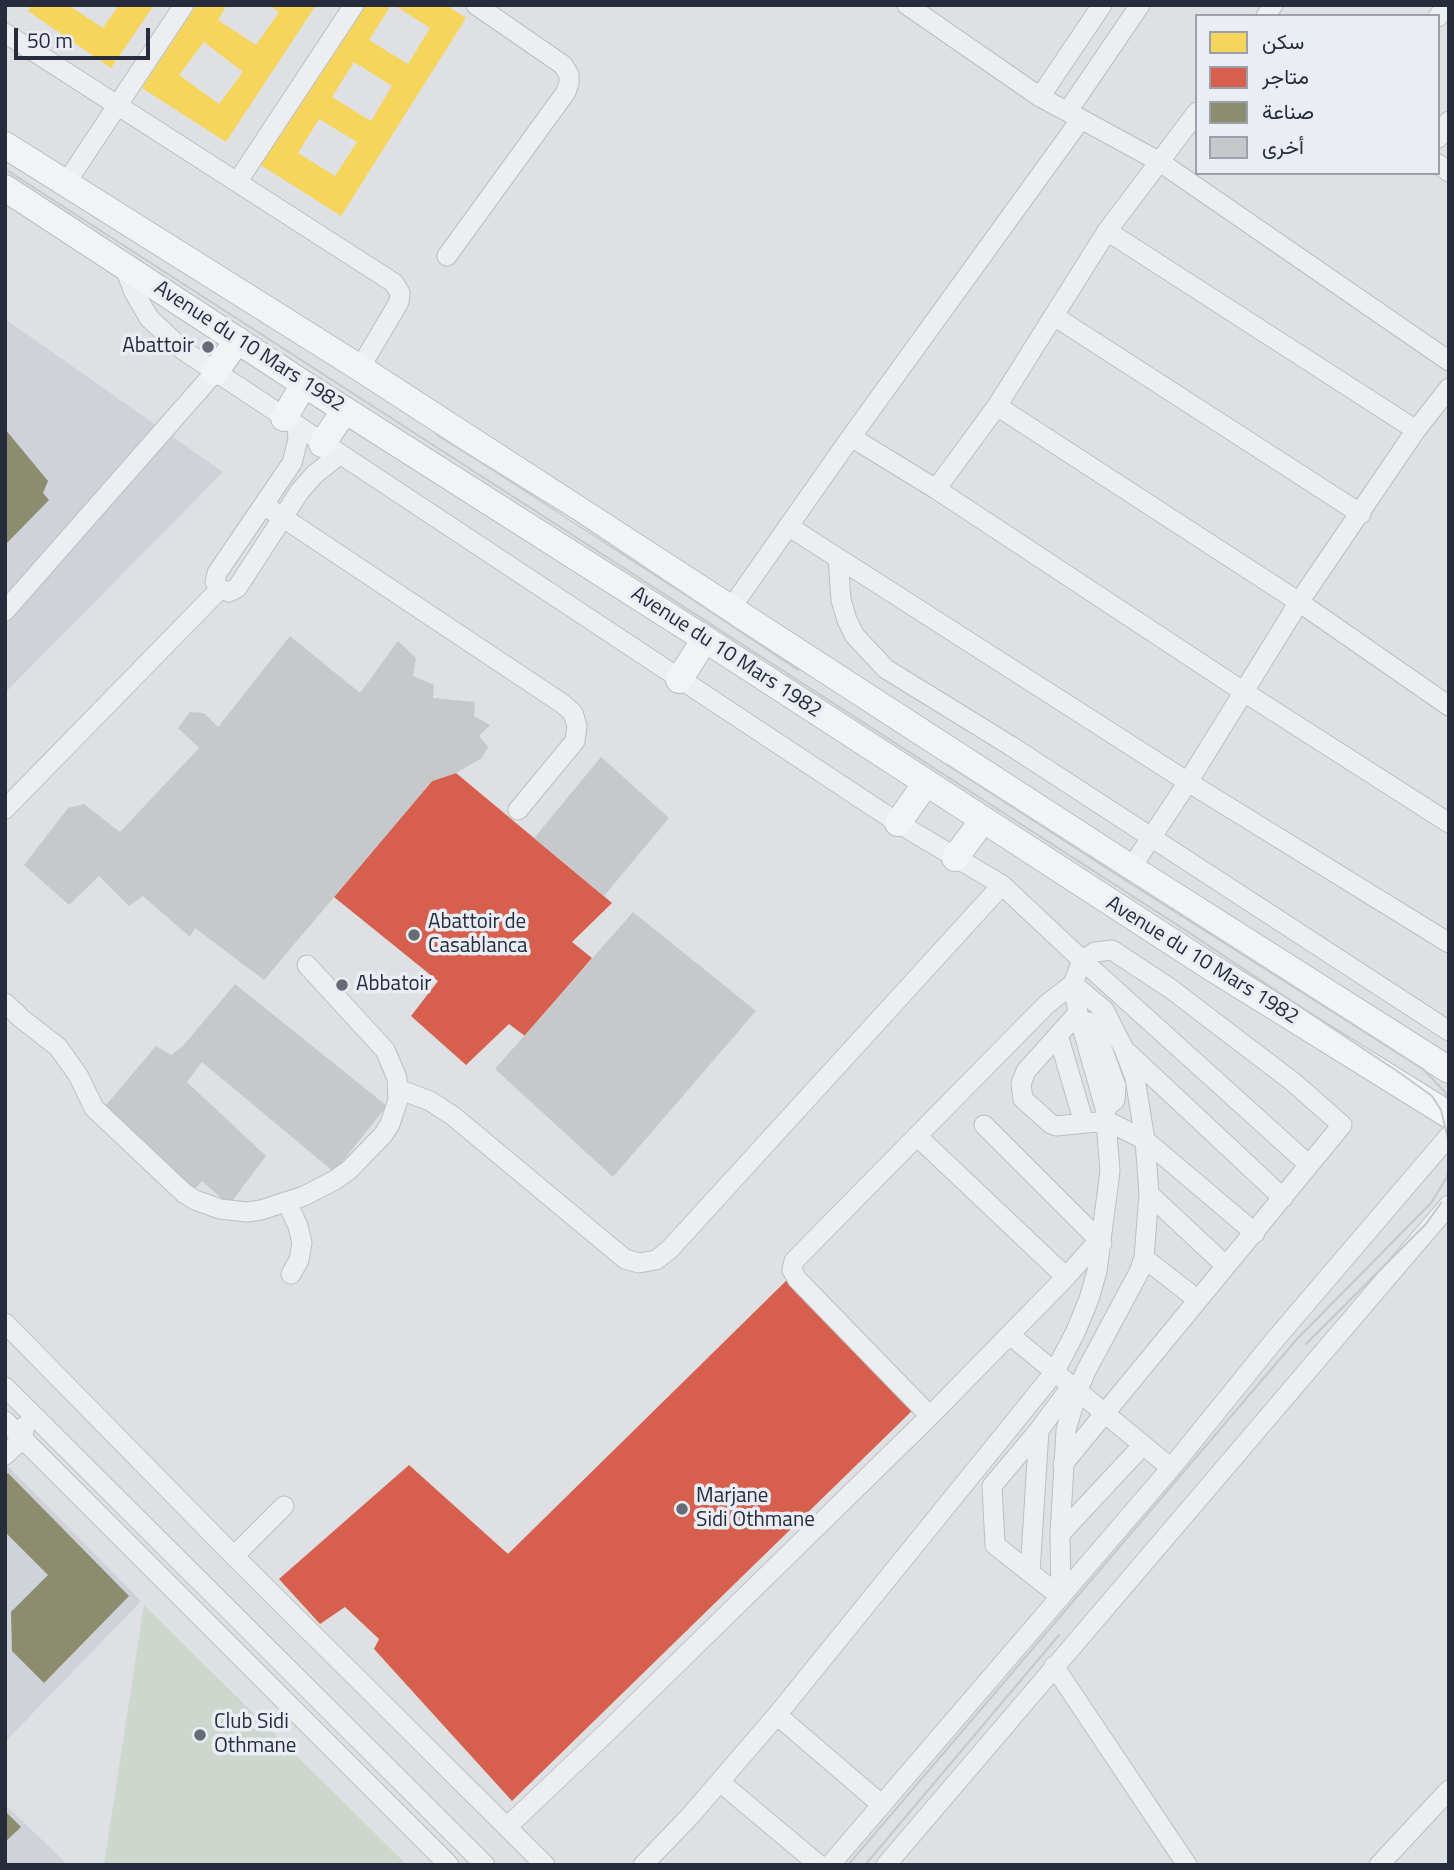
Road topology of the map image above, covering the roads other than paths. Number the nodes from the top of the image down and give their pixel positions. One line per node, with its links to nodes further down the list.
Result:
1 (184, 5): 9 (street)
2 (354, 5): 14 (street)
3 (476, 5): 18 (street)
4 (906, 5): 8 (street)
5 (1102, 5): 8 (street)
6 (1140, 5): 10 (street)
7 (5, 33): 9 (street)
8 (1040, 97): 10 (street)
9 (118, 106): 14 (street); 15 (street)
10 (1074, 115): 13 (street); 31 (street)
11 (1195, 115): 13 (street)
12 (5, 145): 15 (main road, Avenue du 10 Mars 1982)
13 (1160, 163): 17 (street); 22 (street)
14 (237, 181): 23 (street)
15 (66, 183): 23 (main road, Avenue du 10 Mars 1982)
16 (5, 188): 19 (main road, Avenue du 10 Mars 1982)
17 (1107, 231): 20 (street); 30 (street)
18 (447, 256)
19 (124, 266): 21 (main road, Avenue du 10 Mars 1982); 24 (street)
20 (1054, 316): 27 (street); 35 (street)
21 (238, 340): 24 (main road); 25 (main road, Avenue du 10 Mars 1982)
22 (1449, 361)
23 (360, 368): 41 (main road, Avenue du 10 Mars 1982)
24 (215, 372): 29 (street); 42 (street)
25 (304, 384): 28 (main road, Avenue du 10 Mars 1982); 29 (main road)
26 (1449, 388): 30 (street)
27 (997, 406): 33 (street); 40 (street)
28 (345, 410): 32 (main road); 43 (main road, Avenue du 10 Mars 1982)
29 (291, 422): 32 (street); 34 (street)
30 (1416, 430): 35 (street)
31 (851, 436): 33 (street); 37 (street)
32 (331, 449): 36 (street); 44 (street)
33 (936, 489): 45 (street)
34 (264, 505): 36 (street); 39 (street)
35 (1361, 514): 40 (street)
36 (283, 517): 39 (street); 50 (street)
37 (788, 526): 38 (street); 41 (street)
38 (838, 558): 47 (street); 54 (street)
39 (220, 589): 49 (street)
40 (1299, 602): 45 (street); 46 (street)
41 (731, 608): 56 (main road, Avenue du 10 Mars 1982)
42 (5, 611)
43 (705, 639): 44 (main road); 48 (main road, Avenue du 10 Mars 1982)
44 (679, 680): 52 (street)
45 (1244, 692): 47 (street); 53 (street)
46 (1449, 706)
47 (1188, 782): 54 (street); 58 (street)
48 (926, 783): 51 (main road, Avenue du 10 Mars 1982); 52 (main road)
49 (5, 809)
50 (518, 810)
51 (983, 820): 55 (main road); 70 (main road, Avenue du 10 Mars 1982)
52 (898, 823): 55 (street)
53 (1449, 823)
54 (1152, 837): 56 (street); 64 (street)
55 (955, 858): 57 (street)
56 (1131, 868): 67 (main road, Avenue du 10 Mars 1982)
57 (1002, 885): 59 (street); 68 (street)
58 (1449, 943)
59 (1082, 960): 61 (street); 76 (street); 76 (street)
60 (307, 965): 68 (street)
61 (1073, 984): 63 (street); 66 (street); 74 (street)
62 (5, 1003): 79 (street)
63 (1079, 1016): 65 (street); 69 (street)
64 (1449, 1031)
65 (1058, 1035): 71 (street); 71 (street)
66 (1124, 1049): 75 (street); 78 (street)
67 (1449, 1070)
68 (398, 1089): 79 (street)
69 (1106, 1114): 71 (street); 75 (street); 82 (street)
70 (1449, 1115)
71 (1084, 1123)
72 (984, 1125): 82 (street)
73 (1449, 1136): 103 (street)
74 (918, 1137): 86 (street); 96 (street)
75 (1145, 1140): 77 (street); 81 (street)
76 (1309, 1165): 78 (street)
77 (1149, 1194): 83 (street); 84 (street)
78 (1283, 1198): 81 (street)
79 (287, 1202): 85 (street)
80 (1449, 1205): 109 (street)
81 (1255, 1233): 84 (street)
82 (1101, 1241): 86 (street); 90 (street)
83 (1144, 1258): 87 (street); 92 (street)
84 (1226, 1266): 87 (street)
85 (291, 1274)
86 (1066, 1277): 89 (street)
87 (1198, 1300): 94 (street)
88 (5, 1323): 106 (street)
89 (1010, 1335): 90 (street); 96 (street)
90 (1054, 1373): 92 (street); 110 (street)
91 (5, 1387): 93 (street)
92 (1074, 1389): 94 (street); 98 (street); 102 (street)
93 (28, 1410): 95 (street); 99 (street); 116 (street)
94 (1104, 1412): 100 (street); 102 (street)
95 (5, 1415)
96 (930, 1416): 114 (street)
97 (5, 1421): 99 (street)
98 (1039, 1430): 107 (street); 107 (street)
99 (22, 1438): 101 (street); 115 (street)
100 (1143, 1445): 103 (street); 105 (street)
101 (5, 1455)
102 (1063, 1464): 105 (street)
103 (1171, 1468): 108 (street)
104 (284, 1506): 106 (street)
105 (1060, 1534): 108 (street)
106 (234, 1556): 114 (street)
107 (1030, 1572): 108 (street)
108 (1061, 1597): 113 (street)
109 (1054, 1666): 121 (street); 122 (street)
110 (777, 1716): 111 (street); 113 (street)
111 (720, 1782): 118 (street); 119 (street)
112 (1449, 1790): 123 (street)
113 (883, 1805): 120 (street)
114 (507, 1827): 117 (street)
115 (449, 1865)
116 (485, 1865)
117 (545, 1865)
118 (643, 1865)
119 (819, 1865)
120 (831, 1865)
121 (886, 1865)
122 (1187, 1865)
123 (1379, 1865)

